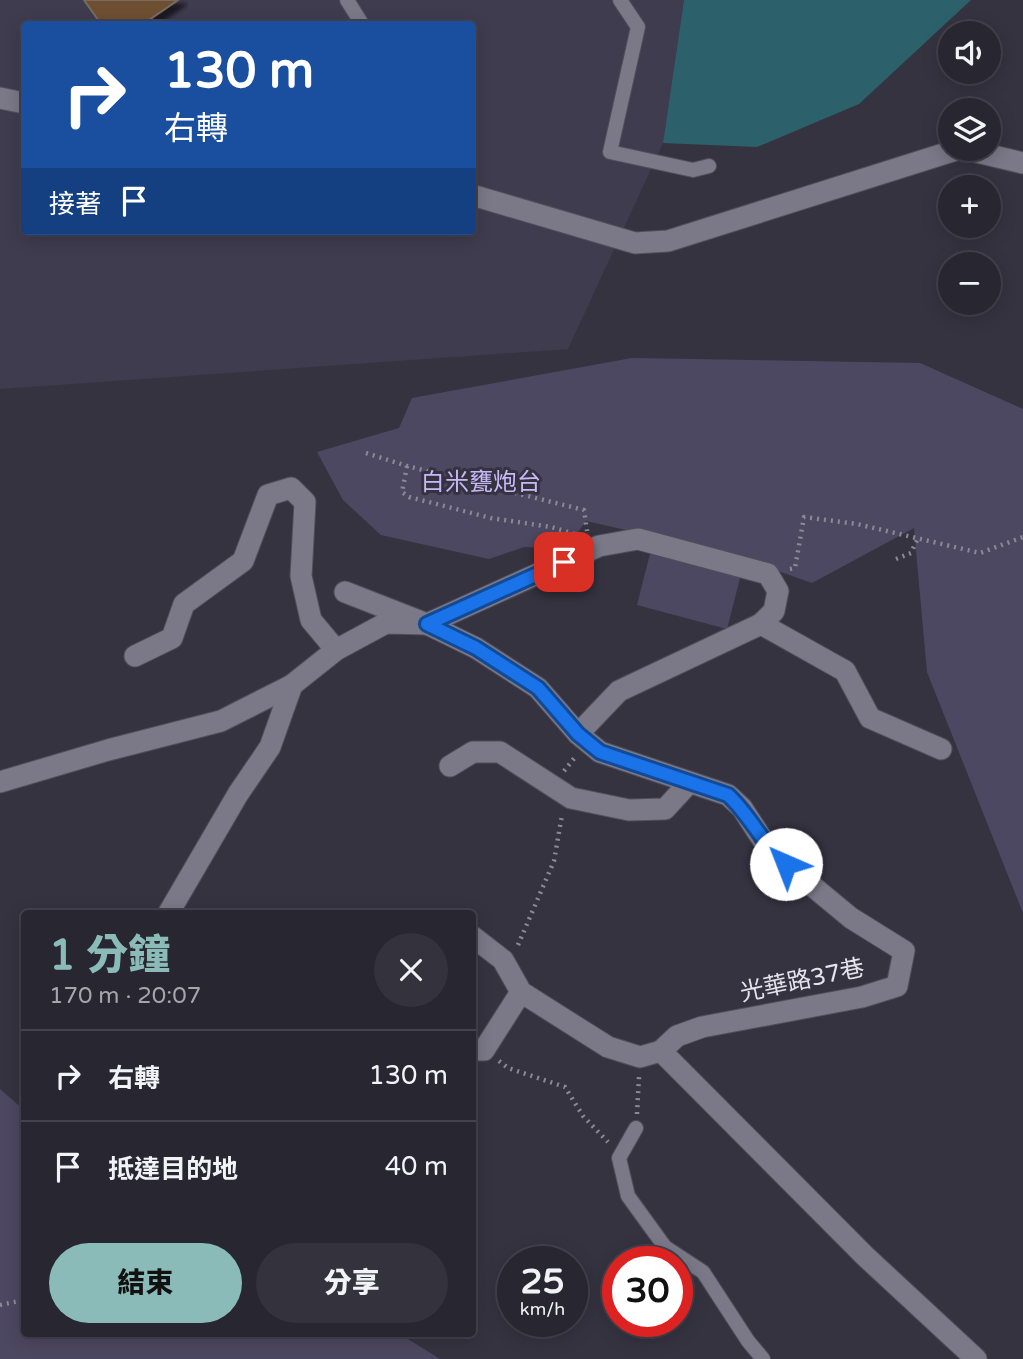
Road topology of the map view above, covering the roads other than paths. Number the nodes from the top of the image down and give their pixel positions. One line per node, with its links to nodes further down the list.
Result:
1 (347, 0): 3 (lane)
2 (620, 0): 9 (lane)
3 (360, 21)
4 (0, 98): 5 (street)
5 (21, 102)
6 (938, 156): 10 (street)
7 (1001, 158): 8 (street)
8 (1023, 163)
9 (709, 166)
10 (476, 196)
11 (345, 592): 12 (street, 光華路37巷)
12 (427, 624): 13 (street); 14 (street); 17 (street, 光華路37巷)
13 (761, 624): 17 (street); 18 (street)
14 (336, 650): 15 (street); 16 (street)
15 (135, 656)
16 (292, 685): 20 (street); 22 (street)
17 (583, 738): 21 (street, 光華路37巷)
18 (941, 749)
19 (450, 766): 21 (street)
20 (0, 782)
21 (689, 783): 26 (street, 光華路37巷)
22 (170, 910)
23 (476, 939): 24 (street)
24 (521, 992): 25 (street); 26 (street)
25 (478, 1050)
26 (650, 1054): 29 (street)
27 (636, 1128): 28 (lane)
28 (763, 1359)
29 (976, 1359)

